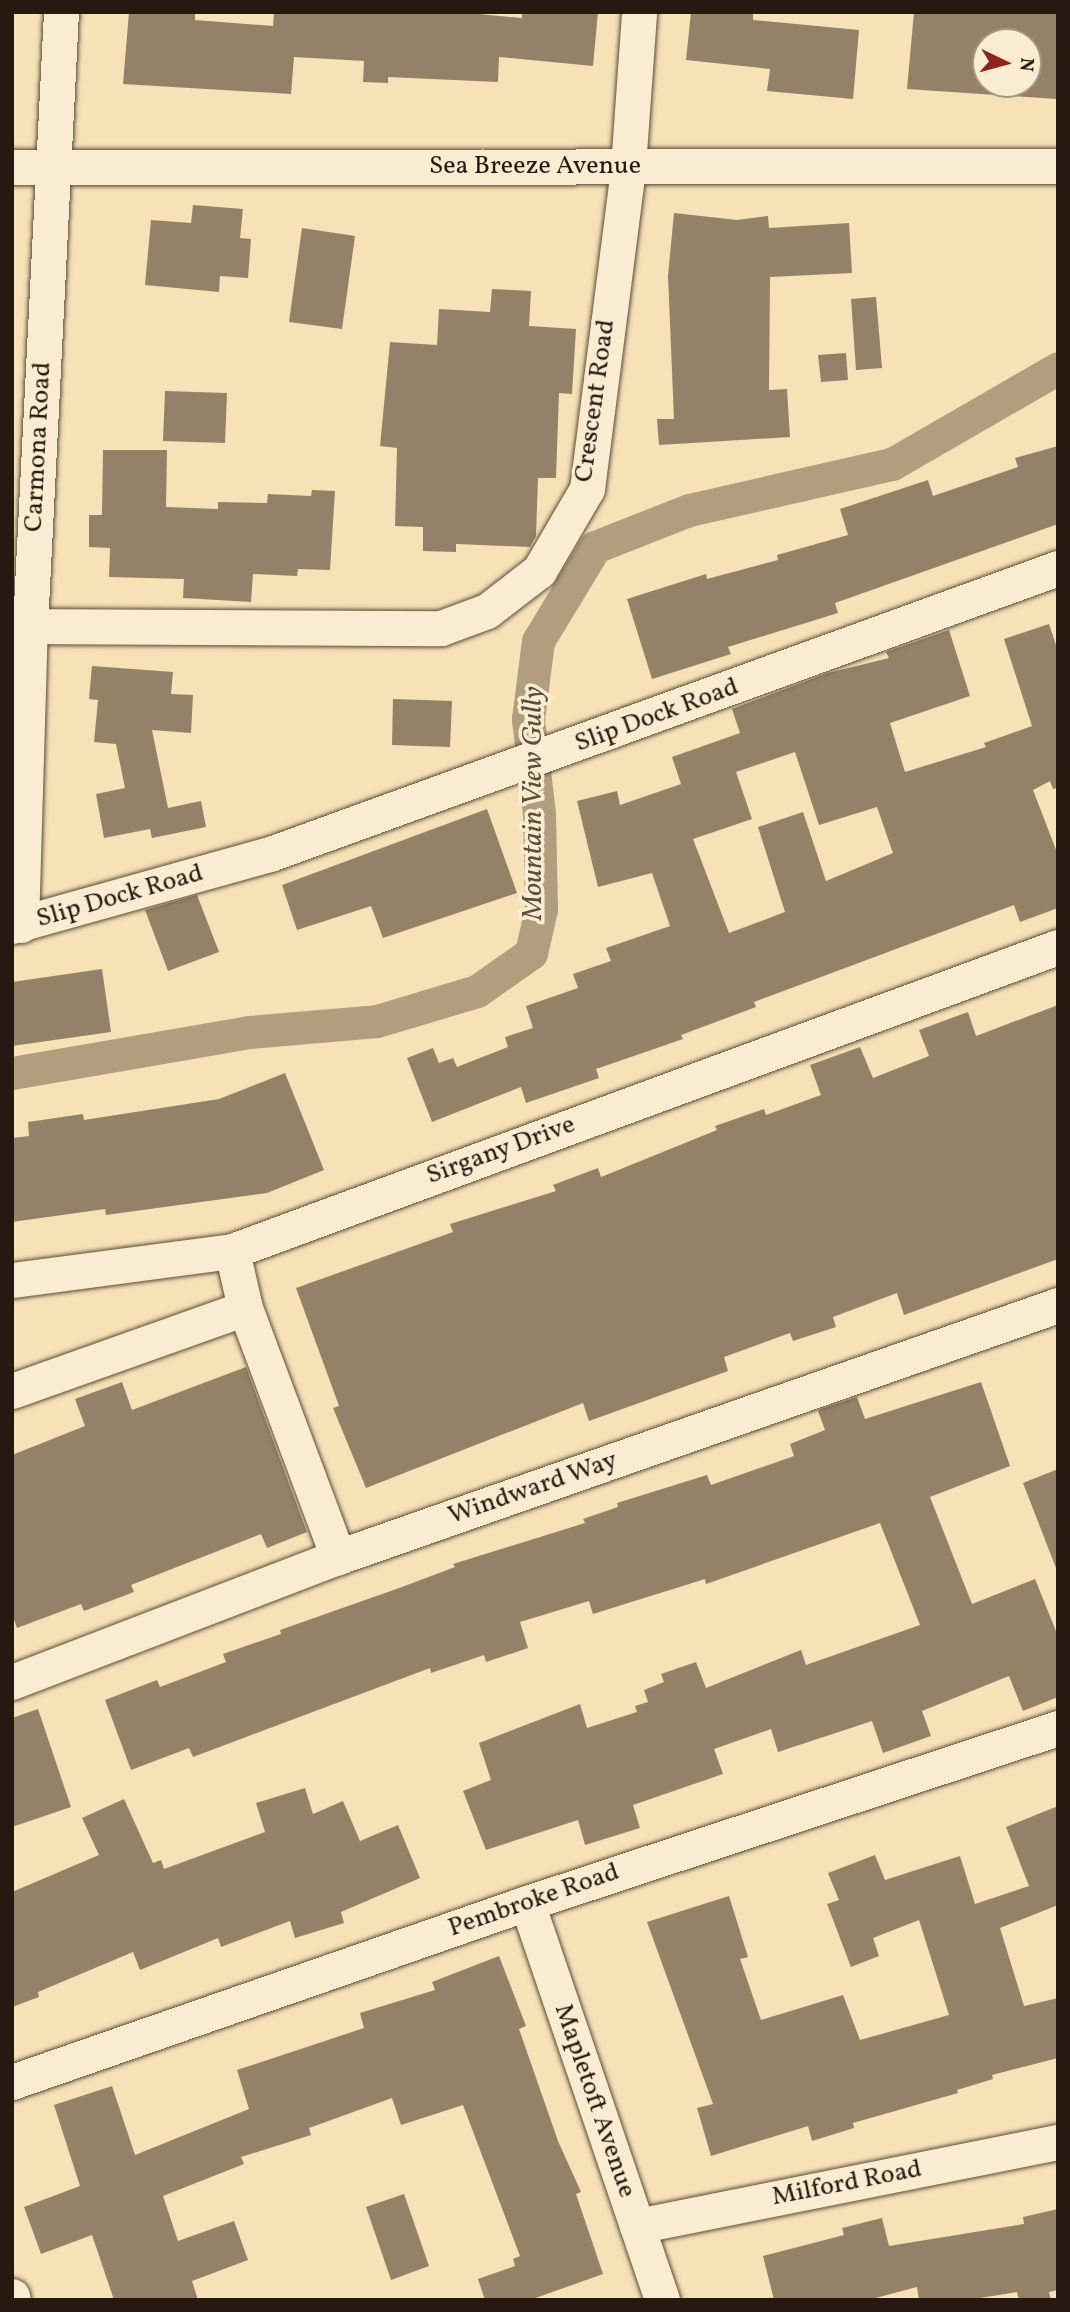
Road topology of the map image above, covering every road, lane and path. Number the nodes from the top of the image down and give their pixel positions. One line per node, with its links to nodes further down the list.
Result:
1 (61, 12): 6 (street, Carmona Road)
2 (639, 12): 5 (street, Crescent Road)
3 (1058, 166): 5 (street, Sea Breeze Avenue)
4 (12, 167): 6 (street, Sea Breeze Avenue)
5 (628, 167): 6 (street, Sea Breeze Avenue); 8 (street, Crescent Road)
6 (52, 168): 8 (street, Carmona Road)
7 (1058, 568): 9 (street, Slip Dock Road)
8 (21, 626): 9 (street, Carmona Road)
9 (17, 926)
10 (1058, 947): 11 (street, Sirgany Drive)
11 (232, 1251): 12 (street, Sirgany Drive); 14 (street)
12 (12, 1280)
13 (1058, 1306): 16 (street, Windward Way)
14 (245, 1308): 15 (street); 16 (street)
15 (12, 1391)
16 (338, 1557): 17 (street, Windward Way)
17 (12, 1682)
18 (1058, 1728): 19 (street, Pembroke Road)
19 (527, 1903): 20 (street, Pembroke Road); 22 (street, Mapletoft Avenue)
20 (12, 2082)
21 (1058, 2142): 22 (street, Milford Road)
22 (637, 2226): 23 (street, Mapletoft Avenue)
23 (662, 2300)

